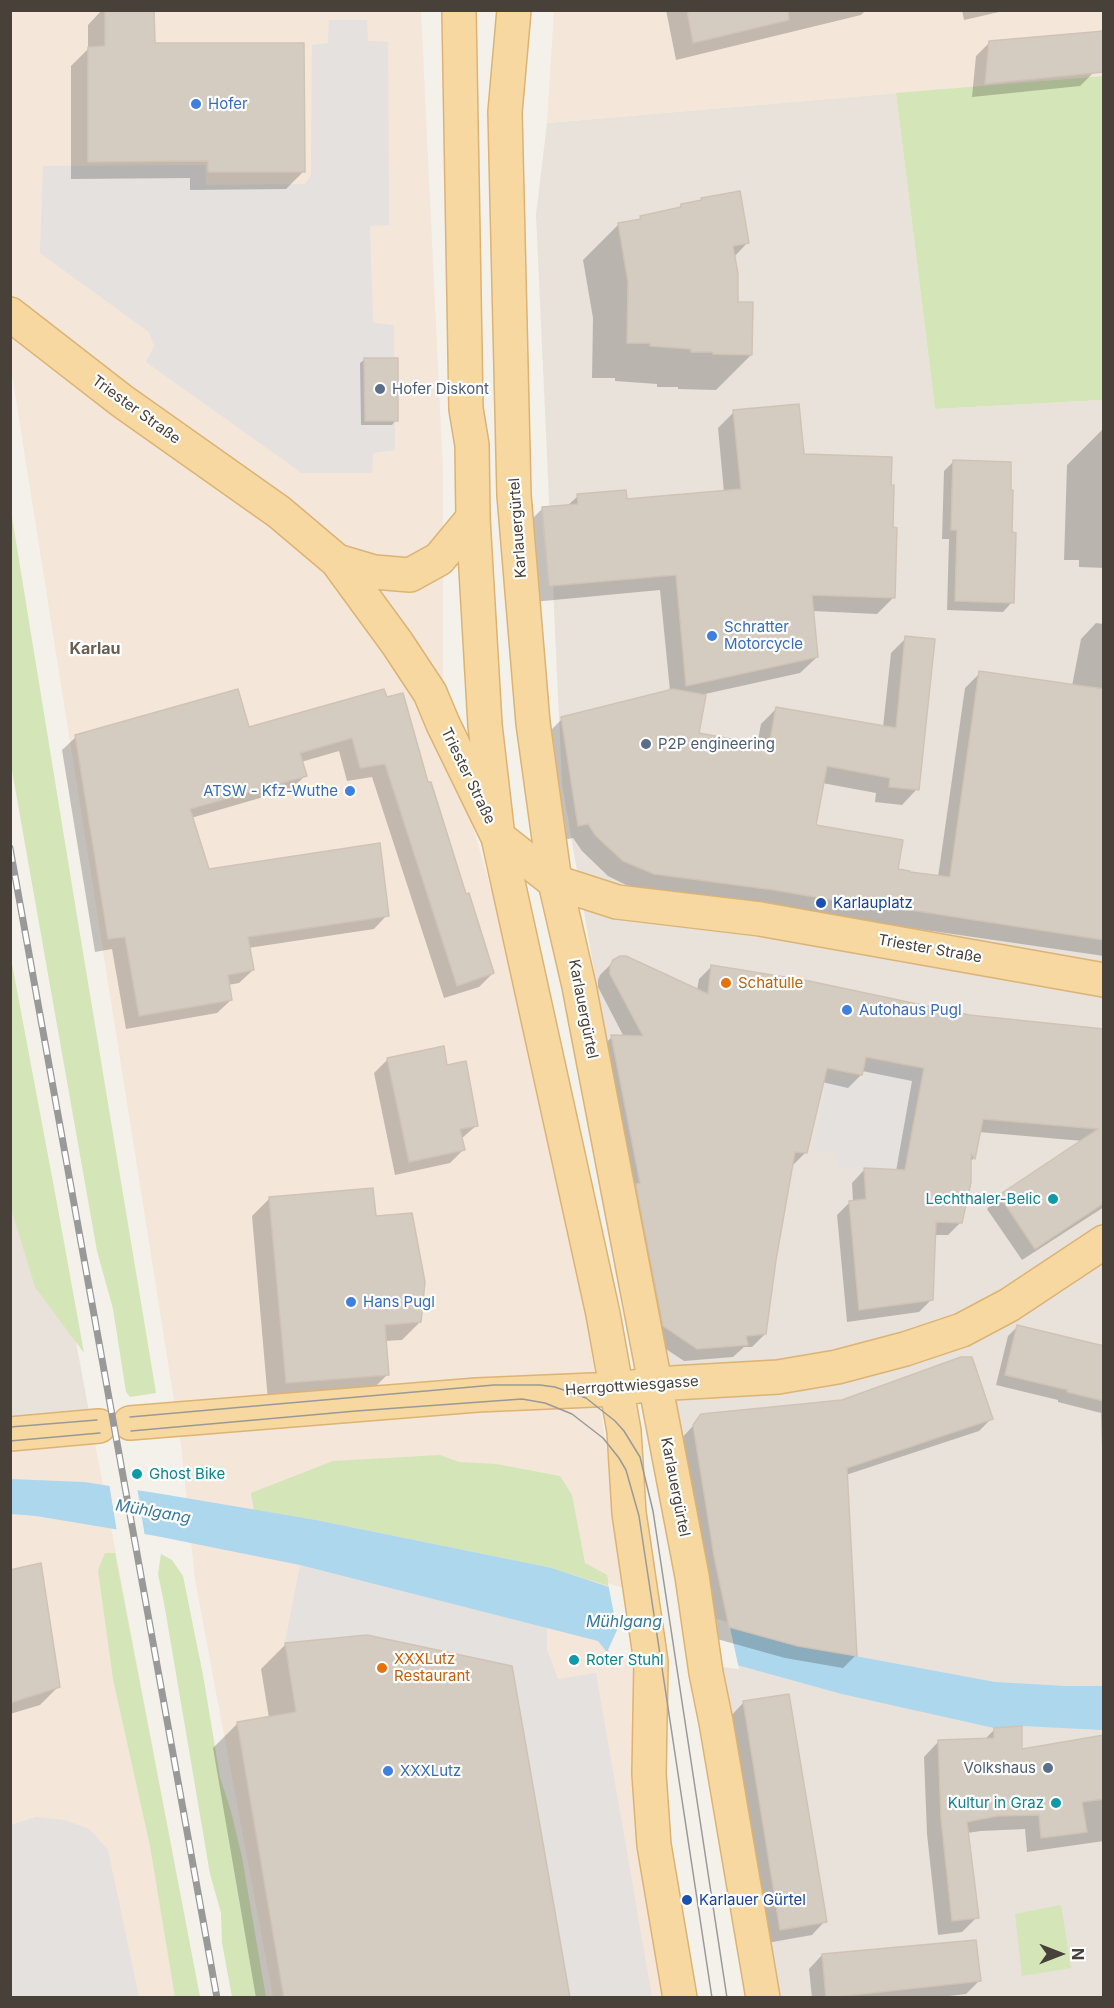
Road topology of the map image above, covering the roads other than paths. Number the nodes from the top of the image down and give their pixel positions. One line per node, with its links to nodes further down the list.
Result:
1 (459, 10): 4 (main road)
2 (514, 10): 7 (main road, Karlauergürtel)
3 (10, 314): 5 (main road, Triester Straße)
4 (473, 518): 5 (main road); 6 (main road)
5 (337, 561): 6 (main road, Triester Straße)
6 (498, 837): 7 (main road, Triester Straße); 11 (main road)
7 (555, 882): 8 (main road, Triester Straße); 10 (main road, Karlauergürtel)
8 (1104, 980)
9 (1104, 1242): 10 (main road, Herrgottwiesgasse)
10 (655, 1384): 11 (main road, Herrgottwiesgasse); 14 (main road, Karlauergürtel)
11 (616, 1389): 12 (main road, Herrgottwiesgasse); 13 (main road)
12 (10, 1434)
13 (680, 1998)
14 (763, 1998)

